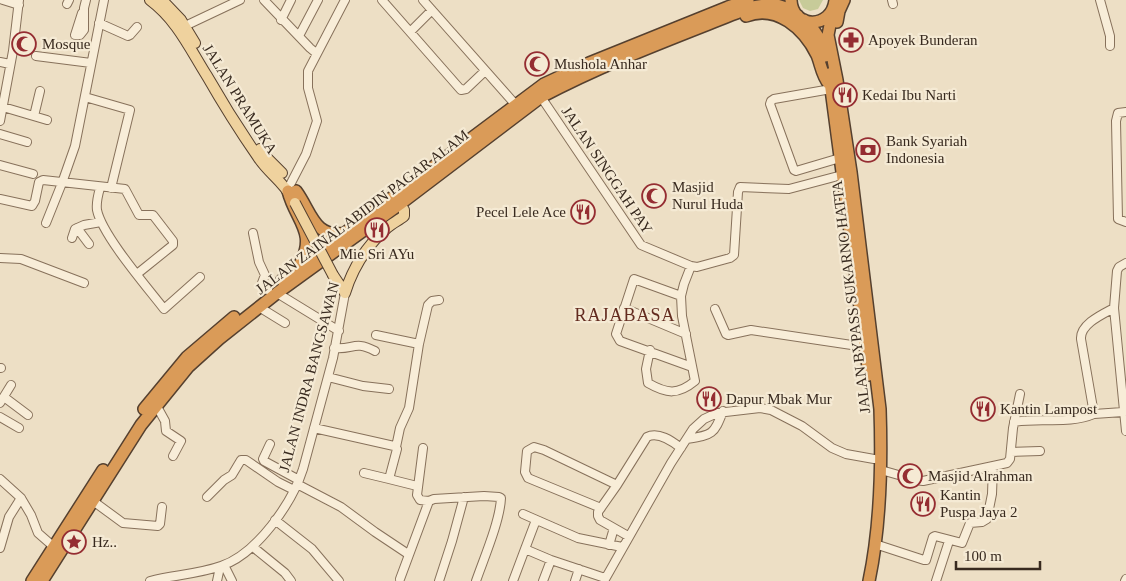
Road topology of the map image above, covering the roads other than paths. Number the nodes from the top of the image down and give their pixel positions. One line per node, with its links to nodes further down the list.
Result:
1 (3, 0): 16 (street)
2 (86, 0): 18 (street)
3 (104, 0): 23 (street)
4 (150, 0): 32 (main road, JALAN PRAMUKA)
5 (162, 0): 24 (main road, JALAN PRAMUKA)
6 (240, 0): 24 (street)
7 (265, 0): 21 (street)
8 (291, 0): 21 (street)
9 (318, 0): 28 (street)
10 (345, 0): 30 (street)
11 (382, 0): 26 (street)
12 (423, 0): 19 (street)
13 (748, 0): 22 (highway, JALAN ZAINAL ABIDIN PAGAR ALAM)
14 (791, 0): 20 (highway)
15 (1100, 0): 29 (street)
16 (19, 2): 35 (street)
17 (836, 3): 20 (highway); 37 (highway, JALAN BYPASS SUKARNO HATTA)
18 (84, 8)
19 (432, 10): 26 (street); 36 (street)
20 (801, 18): 22 (highway, JALAN ZAINAL ABIDIN PAGAR ALAM); 37 (highway, JALAN BYPASS SUKARNO HATTA)
21 (281, 20): 28 (street)
22 (705, 21): 27 (highway, JALAN ZAINAL ABIDIN PAGAR ALAM); 41 (highway, JALAN ZAINAL ABIDIN PAGAR ALAM)
23 (99, 23): 25 (street); 34 (street)
24 (185, 26): 32 (main road, JALAN PRAMUKA)
25 (137, 27)
26 (410, 32): 36 (street)
27 (687, 33): 37 (highway); 40 (highway, JALAN ZAINAL ABIDIN PAGAR ALAM)
28 (299, 36): 30 (street)
29 (1110, 46)
30 (316, 53): 56 (street)
31 (36, 56): 34 (street)
32 (201, 61): 56 (main road, JALAN PRAMUKA)
33 (0, 62): 35 (street)
34 (91, 63): 39 (street)
35 (10, 64): 42 (street)
36 (485, 71): 41 (street)
37 (833, 84): 49 (highway, JALAN BYPASS SUKARNO HATTA); 49 (street); 78 (highway, JALAN BYPASS SUKARNO HATTA)
38 (40, 91): 44 (street)
39 (85, 96): 53 (street); 55 (street)
40 (541, 97): 58 (highway, JALAN ZAINAL ABIDIN PAGAR ALAM); 71 (street, JALAN SINGGAH PAY)
41 (515, 104): 65 (highway, JALAN ZAINAL ABIDIN PAGAR ALAM)
42 (3, 108): 44 (street); 46 (street)
43 (1126, 112): 61 (street)
44 (34, 116): 45 (street)
45 (47, 120)
46 (0, 121)
47 (0, 134): 48 (street)
48 (27, 142)
49 (840, 158): 52 (highway, JALAN BYPASS SUKARNO HATTA)
50 (0, 165): 51 (street)
51 (33, 174)
52 (842, 175): 71 (street); 78 (highway, JALAN BYPASS SUKARNO HATTA)
53 (62, 183): 54 (street); 57 (street); 59 (street)
54 (100, 188): 55 (street); 60 (street)
55 (111, 188): 73 (street)
56 (294, 194): 63 (highway); 66 (highway); 79 (main road, JALAN PRAMUKA)
57 (0, 199)
58 (400, 204): 79 (main road, JALAN INDRA BANGSAWAN); 80 (highway, JALAN ZAINAL ABIDIN PAGAR ALAM)
59 (46, 222)
60 (101, 222): 62 (street); 73 (street)
61 (1126, 222)
62 (77, 228): 67 (street); 68 (street)
63 (319, 228): 65 (highway); 66 (highway)
64 (253, 232): 80 (street)
65 (347, 232): 72 (highway, JALAN ZAINAL ABIDIN PAGAR ALAM)
66 (307, 237): 72 (highway)
67 (72, 238)
68 (89, 244)
69 (0, 258): 77 (street)
70 (1126, 263): 86 (street)
71 (691, 266): 81 (street)
72 (298, 268): 80 (highway, JALAN ZAINAL ABIDIN PAGAR ALAM)
73 (137, 274): 75 (street)
74 (625, 276): 76 (street)
75 (200, 277)
76 (634, 279): 81 (street); 85 (street)
77 (84, 283)
78 (861, 283): 82 (highway, JALAN BYPASS SUKARNO HATTA)
79 (347, 290): 89 (street, JALAN INDRA BANGSAWAN)
80 (272, 292): 84 (highway, JALAN ZAINAL ABIDIN PAGAR ALAM); 89 (street); 103 (highway, JALAN ZAINAL ABIDIN PAGAR ALAM)
81 (681, 296): 90 (street)
82 (863, 298): 93 (highway, JALAN BYPASS SUKARNO HATTA); 123 (highway, JALAN BYPASS SUKARNO HATTA)
83 (439, 300): 92 (street)
84 (259, 307): 88 (street); 103 (highway, JALAN ZAINAL ABIDIN PAGAR ALAM)
85 (624, 308): 90 (street); 95 (street)
86 (1114, 308): 105 (street); 107 (street)
87 (715, 309): 93 (street)
88 (286, 323)
89 (339, 331): 94 (street, JALAN INDRA BANGSAWAN)
90 (686, 334): 97 (street)
91 (376, 335): 92 (street)
92 (419, 344): 115 (street)
93 (866, 347): 121 (highway, JALAN BYPASS SUKARNO HATTA)
94 (334, 348): 96 (street); 98 (street, JALAN INDRA BANGSAWAN)
95 (650, 350): 97 (street); 97 (street)
96 (375, 351)
97 (692, 367)
98 (328, 377): 100 (street); 111 (street, JALAN INDRA BANGSAWAN)
99 (11, 385): 102 (street)
100 (389, 389)
101 (1020, 394): 109 (street)
102 (2, 400): 106 (street)
103 (154, 402): 120 (street); 133 (highway, JALAN ZAINAL ABIDIN PAGAR ALAM); 145 (highway, JALAN ZAINAL ABIDIN PAGAR ALAM)
104 (723, 411): 113 (street); 113 (street); 121 (street)
105 (1123, 412): 107 (street); 112 (street)
106 (28, 415)
107 (1089, 416): 109 (street)
108 (0, 417): 110 (street)
109 (1014, 422): 119 (street)
110 (19, 428)
111 (314, 428): 115 (street); 127 (street, JALAN INDRA BANGSAWAN)
112 (1126, 431)
113 (687, 439): 117 (street)
114 (270, 444): 127 (street)
115 (394, 446): 126 (street)
116 (423, 448): 129 (street)
117 (681, 448): 128 (street); 141 (street)
118 (1040, 451): 119 (street)
119 (1011, 452): 122 (street)
120 (173, 456)
121 (874, 459): 168 (highway, JALAN BYPASS SUKARNO HATTA)
122 (993, 466): 123 (street); 142 (street)
123 (881, 470): 143 (highway, JALAN BYPASS SUKARNO HATTA)
124 (364, 473): 126 (street)
125 (0, 480): 132 (street)
126 (389, 480): 129 (street)
127 (296, 485): 130 (street); 138 (street, JALAN INDRA BANGSAWAN); 150 (street)
128 (617, 485): 136 (street); 136 (street)
129 (417, 486): 134 (street)
130 (208, 497)
131 (464, 497): 134 (street); 163 (street); 164 (street)
132 (21, 498): 145 (street); 148 (street)
133 (94, 501): 135 (street); 157 (highway, JALAN ZAINAL ABIDIN PAGAR ALAM)
134 (429, 501): 150 (street)
135 (162, 506)
136 (601, 508): 140 (street)
137 (523, 514): 139 (street)
138 (275, 520): 146 (street, JALAN INDRA BANGSAWAN); 162 (street)
139 (536, 520): 144 (street); 149 (street)
140 (614, 528): 141 (street); 144 (street)
141 (628, 536): 147 (street)
142 (949, 541): 143 (street); 170 (street)
143 (875, 544): 169 (highway, JALAN BYPASS SUKARNO HATTA)
144 (608, 545): 147 (street)
145 (54, 547): 156 (highway, JALAN ZAINAL ABIDIN PAGAR ALAM)
146 (252, 547): 152 (street, JALAN INDRA BANGSAWAN); 161 (street)
147 (622, 547): 155 (street)
148 (0, 548)
149 (525, 549): 151 (street); 165 (street)
150 (408, 554): 154 (street)
151 (551, 560): 153 (street); 166 (street)
152 (222, 566): 158 (street, JALAN INDRA BANGSAWAN); 159 (street); 160 (street)
153 (579, 569): 155 (street); 167 (street)
154 (400, 579)
155 (604, 580)
156 (32, 581)
157 (42, 581)
158 (150, 581)
159 (217, 581)
160 (232, 581)
161 (291, 581)
162 (339, 581)
163 (439, 581)
164 (476, 581)
165 (512, 581)
166 (543, 581)
167 (575, 581)
168 (862, 581)
169 (869, 581)
170 (936, 581)

